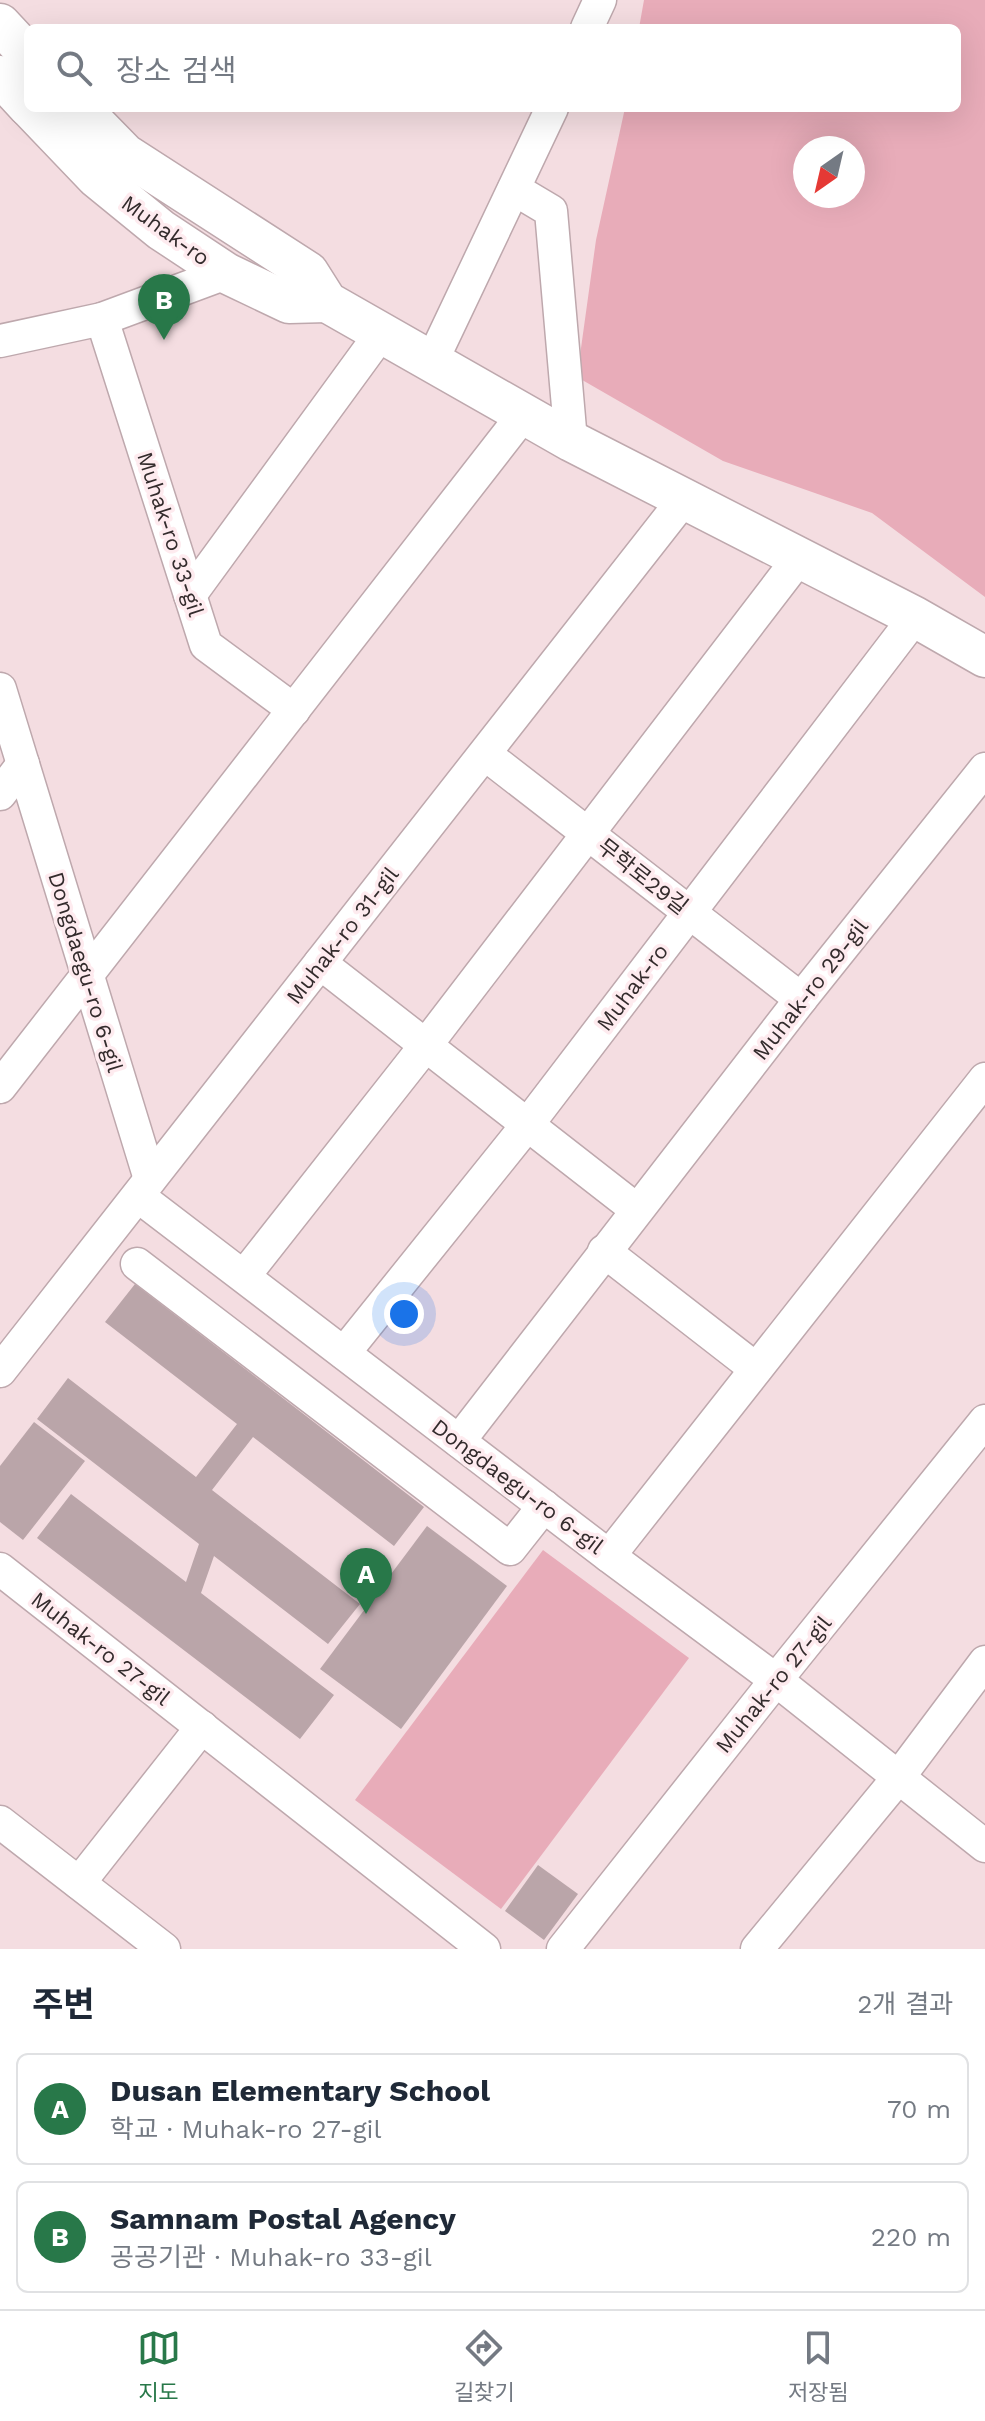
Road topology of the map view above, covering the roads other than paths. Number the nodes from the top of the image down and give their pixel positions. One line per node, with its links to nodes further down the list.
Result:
1 (600, 0): 3 (street)
2 (0, 24): 4 (main road)
3 (589, 24)
4 (24, 50)
5 (0, 76): 6 (main road, Muhak-ro)
6 (24, 102)
7 (34, 112): 11 (main road, Muhak-ro)
8 (84, 112): 12 (main road, Muhak-ro)
9 (550, 112): 10 (street)
10 (514, 189): 16 (street); 18 (street)
11 (226, 273): 12 (main road, Muhak-ro); 13 (street)
12 (327, 302): 14 (main road, Muhak-ro)
13 (102, 319): 15 (street); 21 (street, Muhak-ro 33-gil)
14 (382, 332): 16 (main road, Muhak-ro); 21 (street)
15 (0, 341)
16 (432, 361): 17 (main road, Muhak-ro)
17 (523, 415): 18 (main road, Muhak-ro); 25 (street)
18 (571, 441): 19 (main road, Muhak-ro)
19 (684, 499): 20 (main road, Muhak-ro); 26 (street, Muhak-ro 31-gil)
20 (799, 558): 22 (main road, Muhak-ro); 30 (street)
21 (190, 595): 25 (street, Muhak-ro 33-gil)
22 (915, 617): 23 (main road, Muhak-ro); 31 (street, Muhak-ro)
23 (985, 657)
24 (0, 689): 27 (street, Dongdaegu-ro 6-gil)
25 (294, 710): 33 (street)
26 (485, 754): 30 (street, 무학로29길); 32 (street, Muhak-ro 31-gil)
27 (23, 764): 29 (street); 33 (street, Dongdaegu-ro 6-gil)
28 (985, 769): 34 (street, Muhak-ro 29-gil)
29 (0, 794)
30 (588, 834): 31 (street, 무학로29길); 35 (street)
31 (689, 912): 34 (street, 무학로29길); 38 (street, Muhak-ro)
32 (320, 963): 35 (street); 39 (street, Muhak-ro 31-gil)
33 (87, 977): 37 (street); 39 (street, Dongdaegu-ro 6-gil)
34 (801, 999): 40 (street, Muhak-ro 29-gil)
35 (426, 1045): 38 (street); 43 (street)
36 (985, 1079): 45 (street)
37 (0, 1087)
38 (528, 1124): 40 (street); 44 (street, Muhak-ro)
39 (144, 1188): 43 (street, Dongdaegu-ro 6-gil); 46 (street, Muhak-ro 31-gil)
40 (637, 1210): 41 (street, Muhak-ro 29-gil)
41 (604, 1251): 45 (street); 48 (street, Muhak-ro 29-gil)
42 (137, 1264): 49 (street)
43 (244, 1276): 44 (street, Dongdaegu-ro 6-gil)
44 (344, 1353): 48 (street, Dongdaegu-ro 6-gil)
45 (756, 1369): 50 (street)
46 (0, 1371)
47 (985, 1421): 53 (street, Muhak-ro 27-gil)
48 (459, 1441): 49 (street, Dongdaegu-ro 6-gil)
49 (544, 1506): 50 (street, Dongdaegu-ro 6-gil)
50 (609, 1556): 53 (street, Dongdaegu-ro 6-gil)
51 (0, 1569): 54 (street, Muhak-ro 27-gil)
52 (985, 1662): 55 (street)
53 (776, 1680): 55 (street, Dongdaegu-ro 6-gil); 61 (street, Muhak-ro 27-gil)
54 (202, 1727): 58 (street); 60 (street, Muhak-ro 27-gil)
55 (898, 1778): 57 (street, Dongdaegu-ro 6-gil); 62 (street)
56 (0, 1822): 58 (street)
57 (985, 1846)
58 (79, 1883): 59 (street)
59 (164, 1949)
60 (484, 1949)
61 (563, 1949)
62 (757, 1949)

